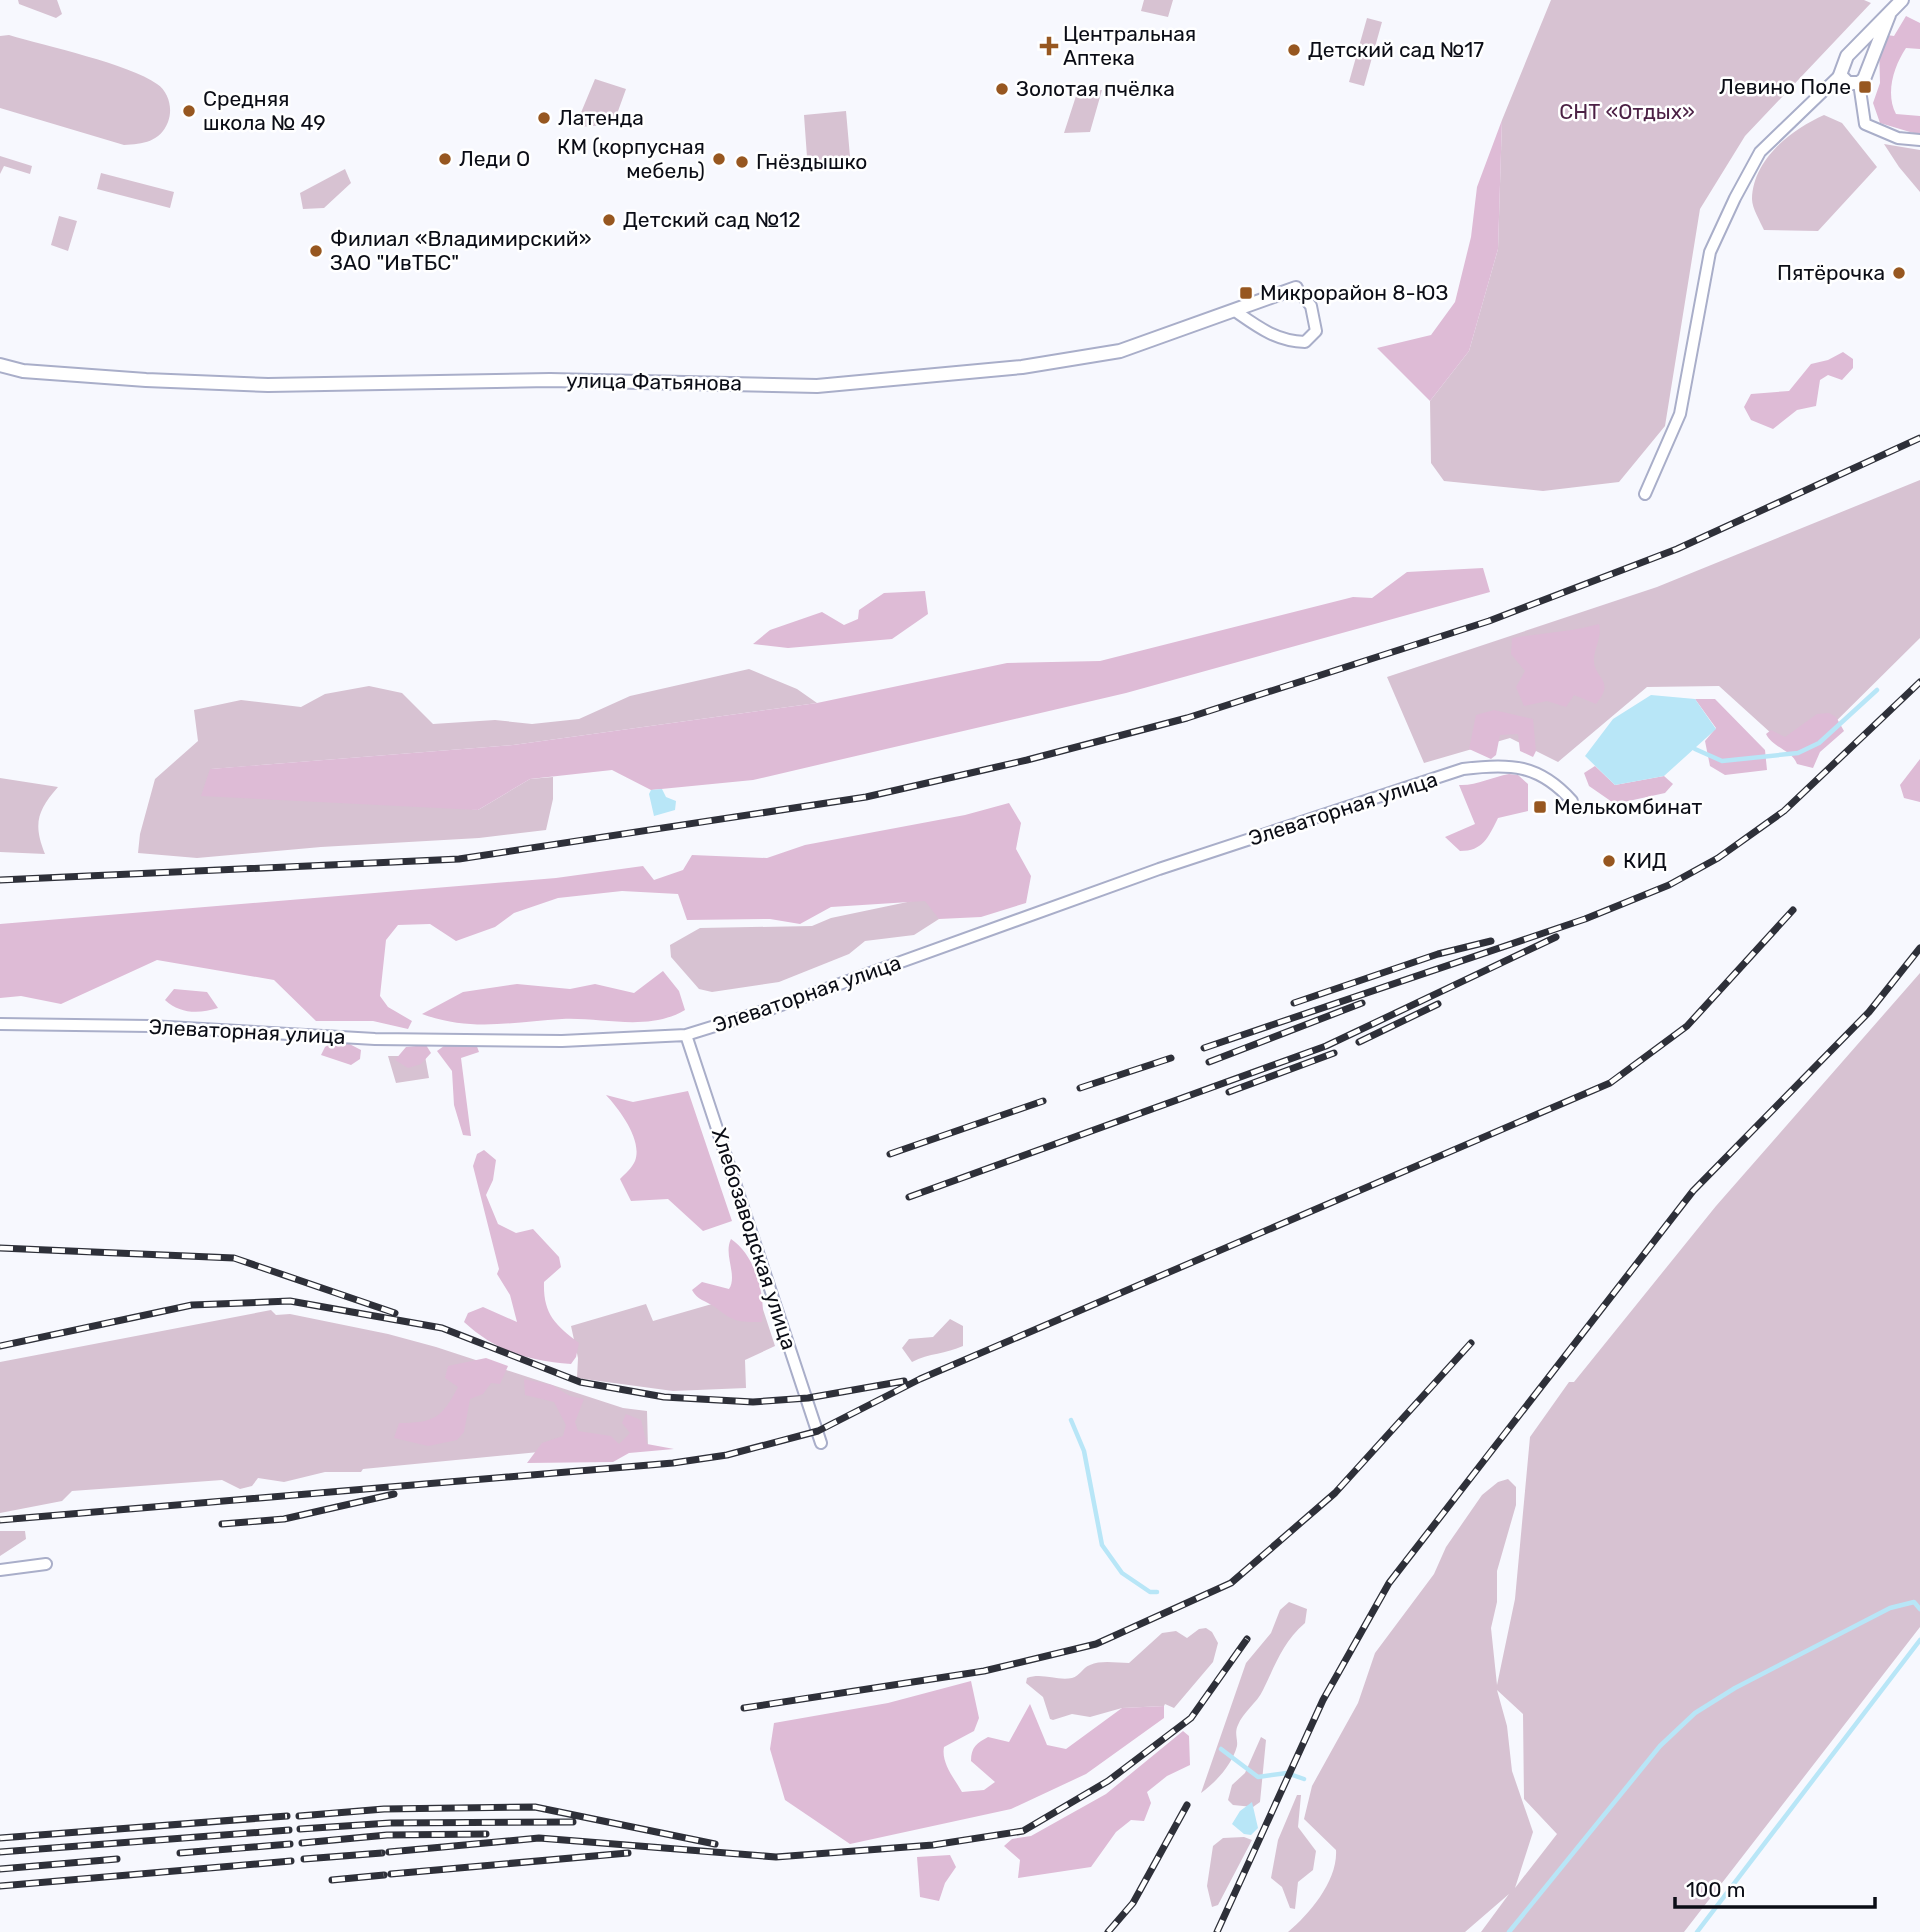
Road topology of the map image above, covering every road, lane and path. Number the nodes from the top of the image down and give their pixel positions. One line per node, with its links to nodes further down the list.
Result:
1 (1902, 0): 2 (street)
2 (1889, 15): 3 (street); 4 (street)
3 (1840, 75): 4 (street); 9 (street)
4 (1859, 83): 5 (street)
5 (1920, 141)
6 (1296, 288): 7 (street, улица Фатьянова); 7 (street)
7 (1235, 311): 8 (street, улица Фатьянова)
8 (0, 365)
9 (1645, 494)
10 (1572, 800): 12 (street, Элеваторная улица)
11 (0, 1024): 12 (street, Элеваторная улица)
12 (686, 1035): 13 (street, Хлебозаводская улица)
13 (821, 1443)
14 (46, 1564): 15 (street)
15 (0, 1570)

